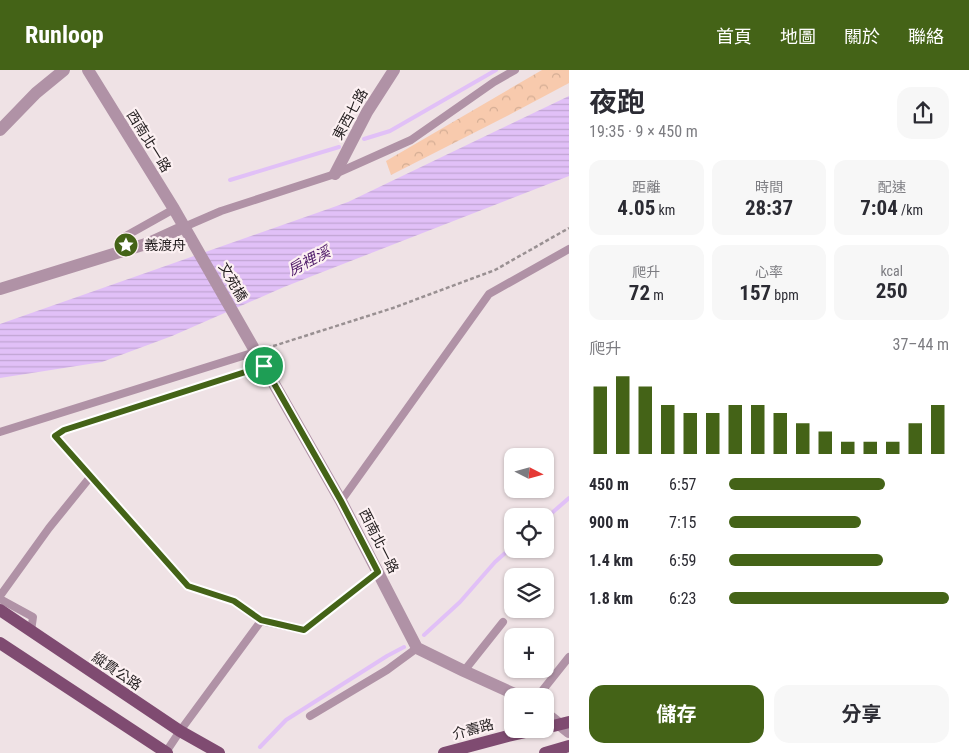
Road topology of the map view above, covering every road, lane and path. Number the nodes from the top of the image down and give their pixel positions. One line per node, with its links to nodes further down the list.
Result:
1 (64, 70): 5 (street)
2 (88, 70): 7 (street, 西南北一路)
3 (394, 70): 6 (street, 東西七路)
4 (514, 70): 6 (lane)
5 (0, 130)
6 (335, 174): 8 (lane)
7 (174, 209): 8 (street, 西南北一路); 10 (lane)
8 (184, 227): 12 (street); 13 (street, 文苑橋)
9 (569, 228): 13 (path)
10 (124, 237)
11 (569, 249): 17 (lane)
12 (0, 288)
13 (256, 352): 14 (street, 西南北一路); 15 (lane)
14 (264, 366): 16 (lane); 17 (street, 西南北一路)
15 (0, 432)
16 (91, 476): 19 (lane); 21 (lane)
17 (341, 501): 18 (street, 西南北一路)
18 (378, 572): 21 (lane); 25 (street, 西南北一路)
19 (0, 598): 23 (lane)
20 (0, 610): 23 (main road, 縱貫公路)
21 (261, 620): 33 (lane)
22 (503, 622): 27 (lane)
23 (31, 630): 33 (main road, 縱貫公路)
24 (0, 643): 36 (main road)
25 (417, 648): 27 (street); 30 (lane)
26 (569, 657): 28 (lane)
27 (464, 671): 29 (street)
28 (544, 688)
29 (504, 689)
30 (310, 716)
31 (554, 719): 32 (street)
32 (566, 726)
33 (180, 731): 36 (lane); 37 (main road, 縱貫公路)
34 (504, 737): 38 (main road, 介壽路)
35 (569, 746): 39 (main road)
36 (166, 753)
37 (219, 753)
38 (444, 753)
39 (545, 753)

